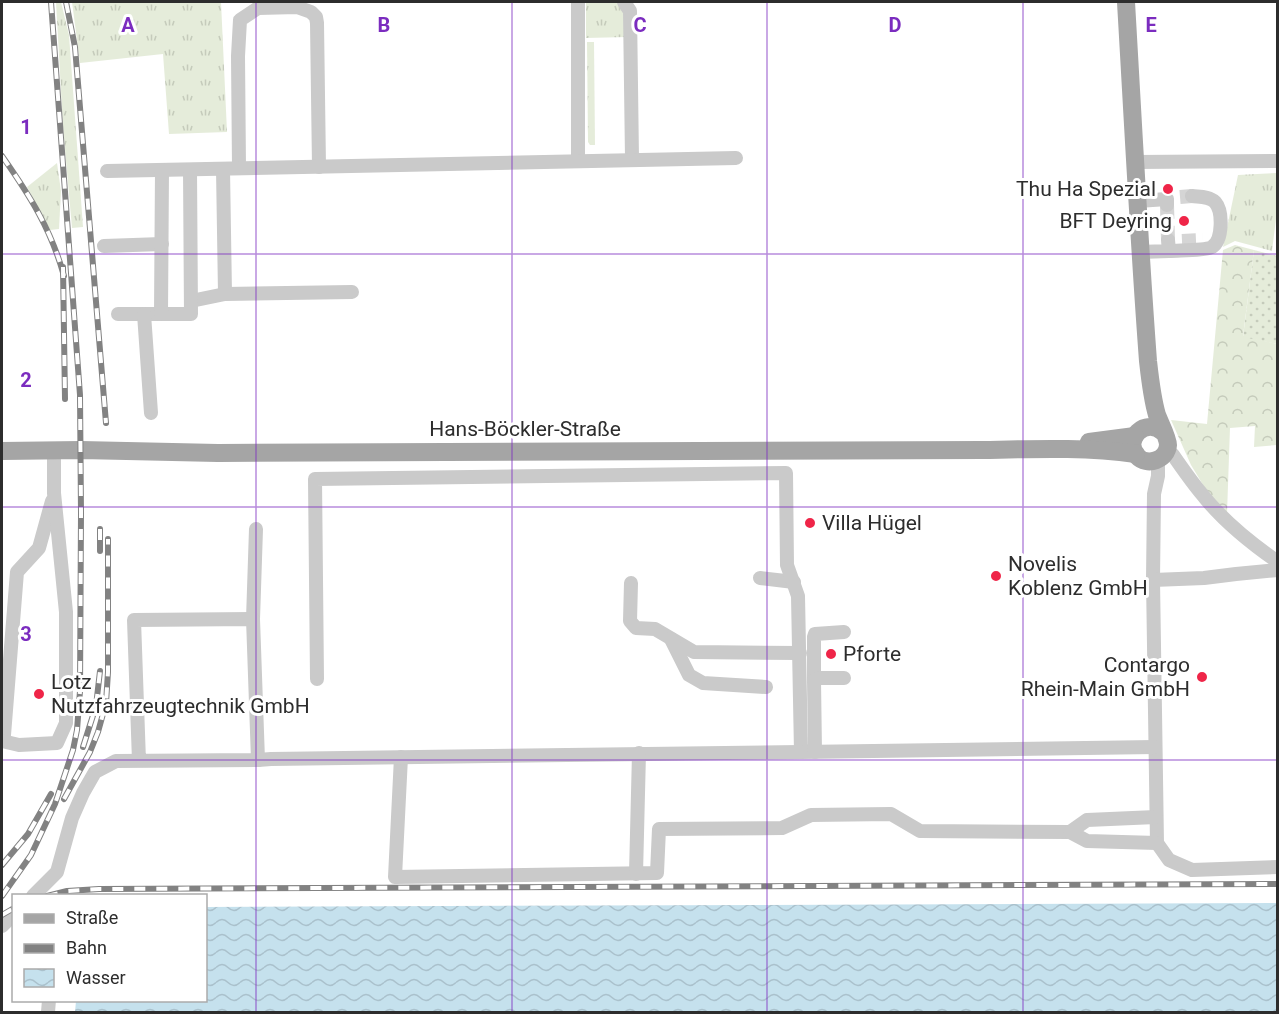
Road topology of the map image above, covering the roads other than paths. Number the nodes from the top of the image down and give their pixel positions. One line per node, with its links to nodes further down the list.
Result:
1 (578, 2): 7 (street)
2 (624, 2): 6 (street)
3 (1126, 2): 9 (main road)
4 (257, 5): 10 (street); 11 (street)
5 (736, 158): 6 (street)
6 (632, 159): 7 (street)
7 (578, 161): 10 (street)
8 (1278, 161): 9 (street)
9 (1135, 162): 16 (main road)
10 (319, 167): 11 (street)
11 (239, 168): 12 (street)
12 (223, 169): 14 (street); 23 (street)
13 (162, 170): 14 (street); 15 (street); 19 (street)
14 (190, 170): 24 (street)
15 (107, 171)
16 (1138, 201): 17 (street); 21 (main road)
17 (1219, 236): 18 (street); 21 (street)
18 (1203, 240)
19 (162, 244): 20 (street); 27 (street)
20 (104, 246)
21 (1140, 252): 28 (main road)
22 (352, 292): 23 (street)
23 (225, 294): 24 (street)
24 (191, 301): 27 (street)
25 (118, 314): 26 (street)
26 (144, 314): 27 (street); 29 (street)
27 (161, 314)
28 (1149, 378): 30 (main road); 31 (main road)
29 (151, 413)
30 (1139, 432): 31 (main road); 32 (main road, Hans-Böckler-Straße); 35 (main road)
31 (1163, 432): 35 (main road)
32 (1048, 448): 33 (main road, Hans-Böckler-Straße); 35 (main road, Hans-Böckler-Straße)
33 (54, 450): 34 (main road, Hans-Böckler-Straße); 36 (street)
34 (2, 451)
35 (1152, 456): 38 (street); 41 (street)
36 (54, 494): 52 (street); 52 (street)
37 (256, 529): 44 (street)
38 (1278, 562)
39 (1278, 570): 41 (street)
40 (760, 578): 42 (street)
41 (1153, 580): 53 (street)
42 (794, 582): 47 (street); 49 (street)
43 (631, 583): 46 (street)
44 (253, 619): 57 (street); 58 (street)
45 (844, 632): 50 (street)
46 (671, 639): 47 (street); 51 (street)
47 (800, 652): 54 (street)
48 (844, 678): 50 (street)
49 (317, 679)
50 (814, 680): 54 (street)
51 (766, 687)
52 (2, 739)
53 (1155, 747): 54 (street); 59 (street)
54 (808, 752): 55 (street)
55 (639, 753): 56 (street); 63 (street)
56 (401, 757): 57 (street); 63 (street)
57 (258, 760): 58 (street)
58 (140, 761): 64 (street)
59 (1156, 817): 60 (street); 61 (street)
60 (1070, 832): 61 (street); 63 (street)
61 (1157, 843): 62 (street)
62 (1278, 867)
63 (636, 874)
64 (35, 894)

